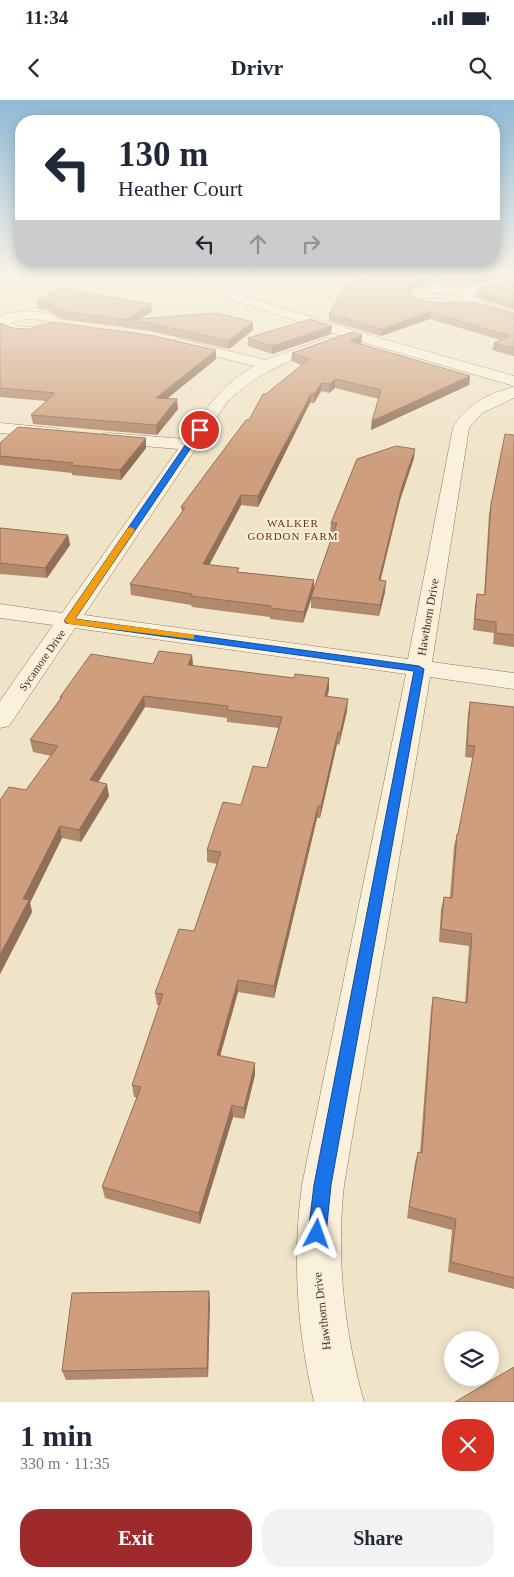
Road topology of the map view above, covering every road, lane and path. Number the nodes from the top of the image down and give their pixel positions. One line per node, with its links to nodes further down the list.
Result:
1 (342, 337): 4 (street, Sycamore Drive)
2 (360, 337): 5 (street)
3 (168, 341): 4 (street)
4 (265, 364): 10 (street, Sycamore Drive)
5 (514, 381)
6 (514, 392): 13 (street, Hawthorn Drive)
7 (0, 428): 8 (street)
8 (67, 434)
9 (96, 436): 10 (street)
10 (189, 445): 12 (street, Sycamore Drive)
11 (0, 611): 12 (street)
12 (69, 621): 13 (street); 15 (street, Sycamore Drive)
13 (419, 669): 14 (street); 16 (street, Hawthorn Drive)
14 (514, 681)
15 (0, 720)
16 (339, 1402)

